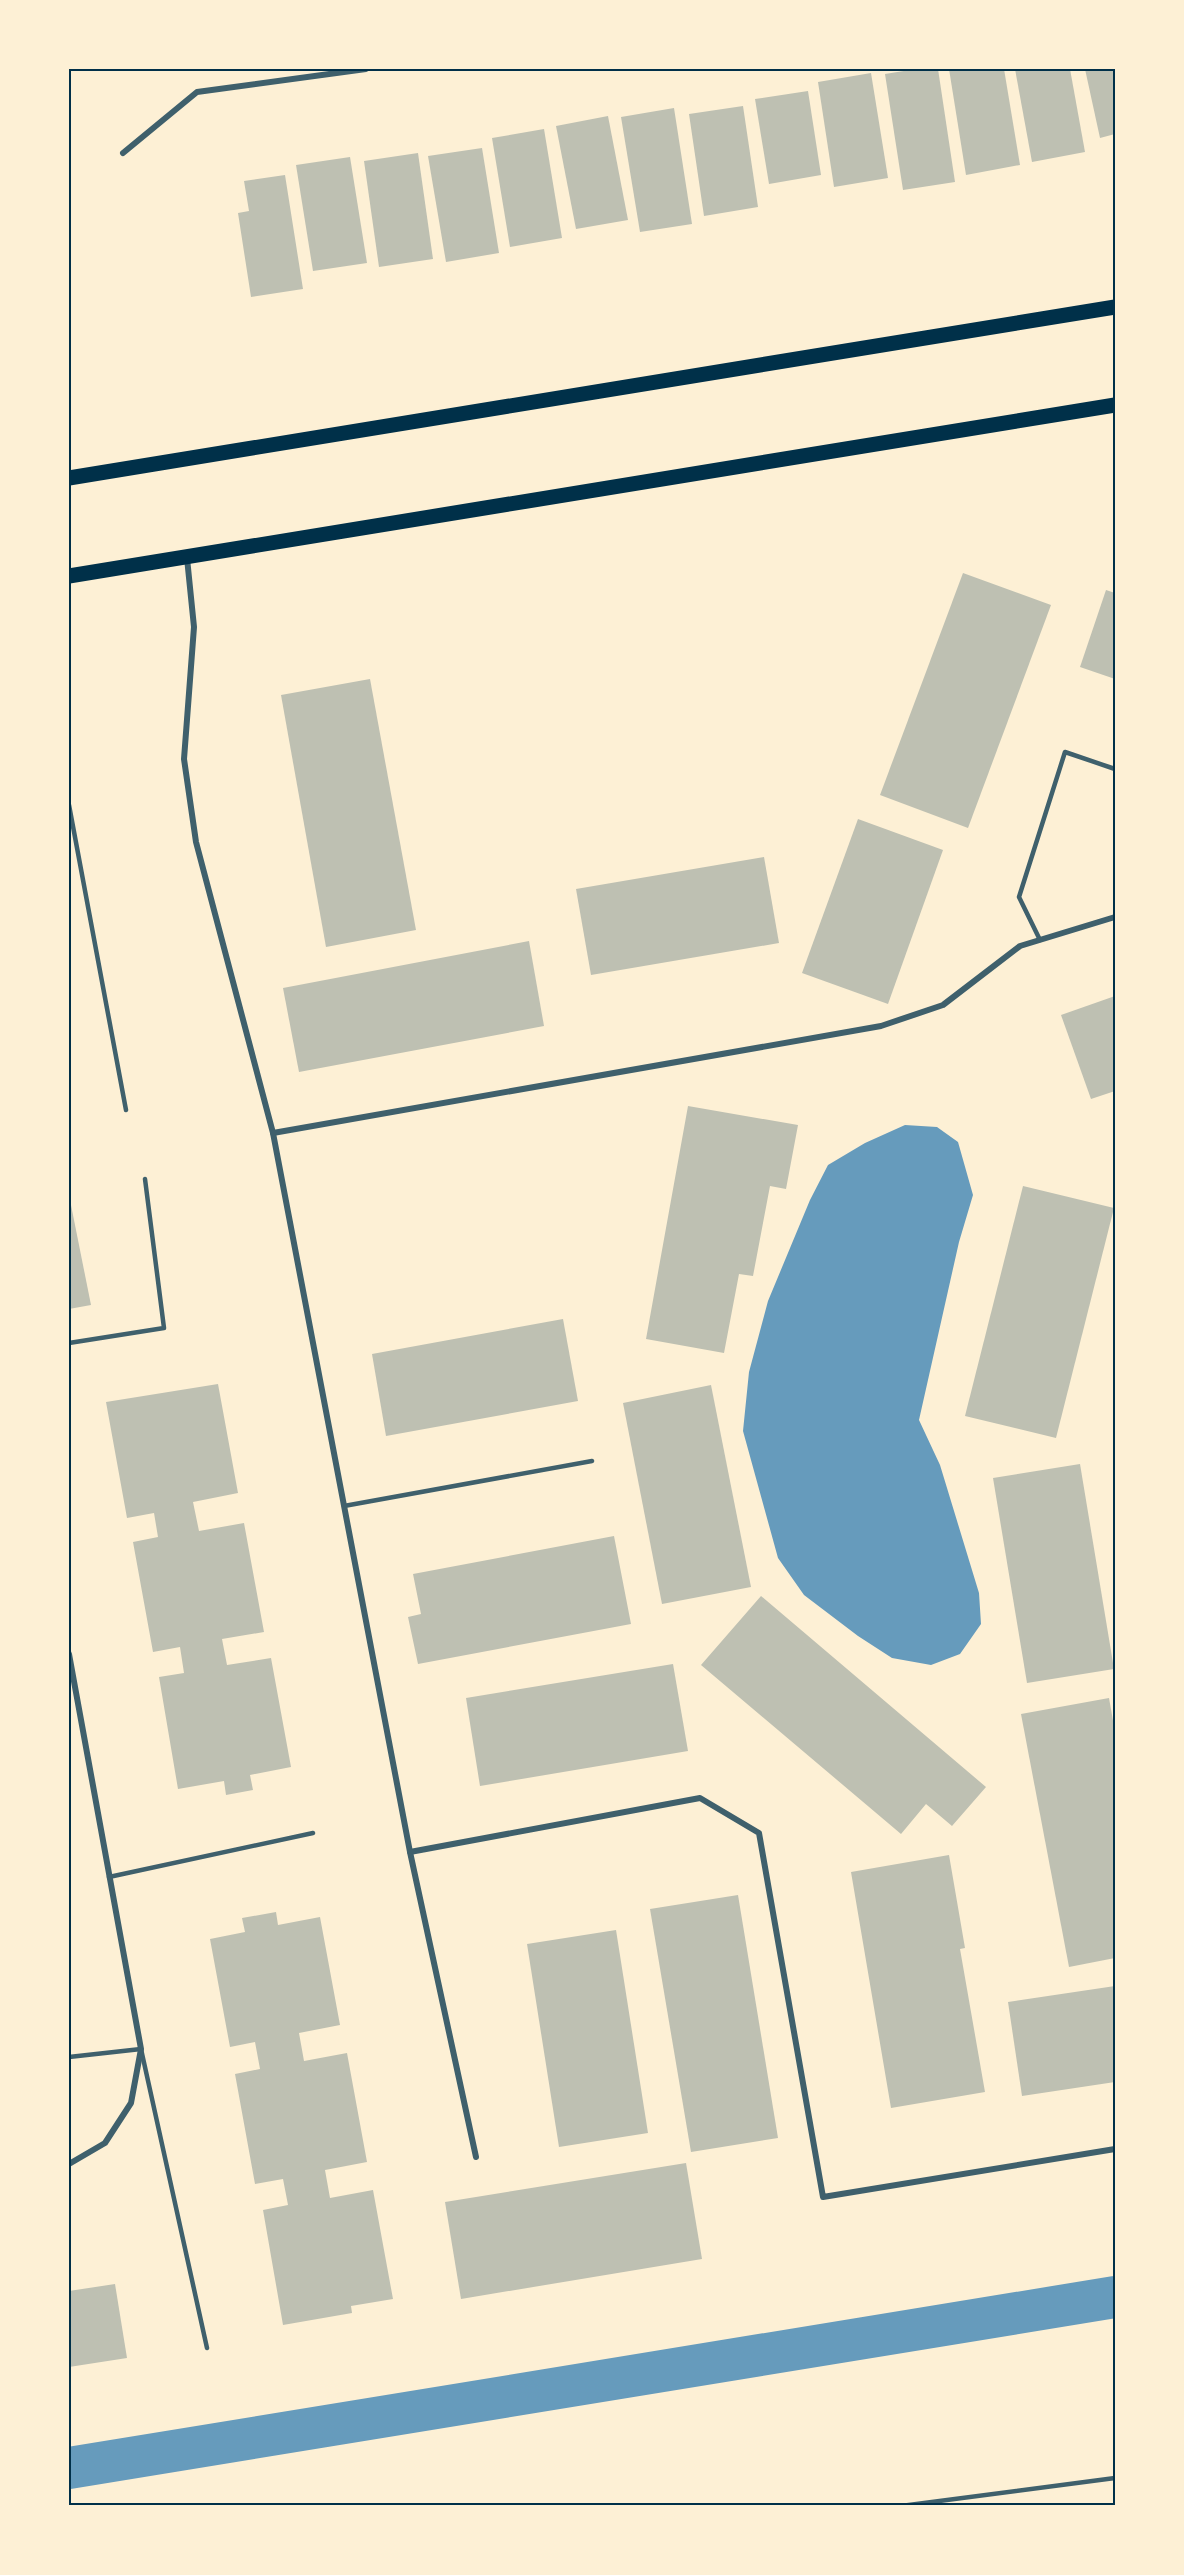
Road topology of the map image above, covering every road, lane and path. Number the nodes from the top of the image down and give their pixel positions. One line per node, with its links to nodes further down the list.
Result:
1 (366, 69): 2 (street)
2 (123, 153)
3 (1115, 307): 5 (main road)
4 (1115, 405): 6 (main road)
5 (69, 478)
6 (187, 558): 7 (main road); 13 (street)
7 (69, 576)
8 (1115, 769): 11 (lane)
9 (69, 805): 12 (lane)
10 (1115, 916): 11 (street)
11 (1040, 940): 13 (street)
12 (126, 1110)
13 (273, 1133): 17 (street)
14 (145, 1179): 15 (lane)
15 (69, 1343)
16 (592, 1461): 17 (lane)
17 (344, 1506): 20 (street)
18 (69, 1654): 21 (street)
19 (313, 1833): 21 (lane)
20 (410, 1852): 24 (street); 25 (street)
21 (110, 1877): 22 (street)
22 (141, 2049): 23 (lane); 26 (street); 27 (lane)
23 (69, 2057)
24 (1115, 2149)
25 (476, 2157)
26 (69, 2164)
27 (207, 2348)
28 (1115, 2478): 29 (lane)
29 (901, 2506)

